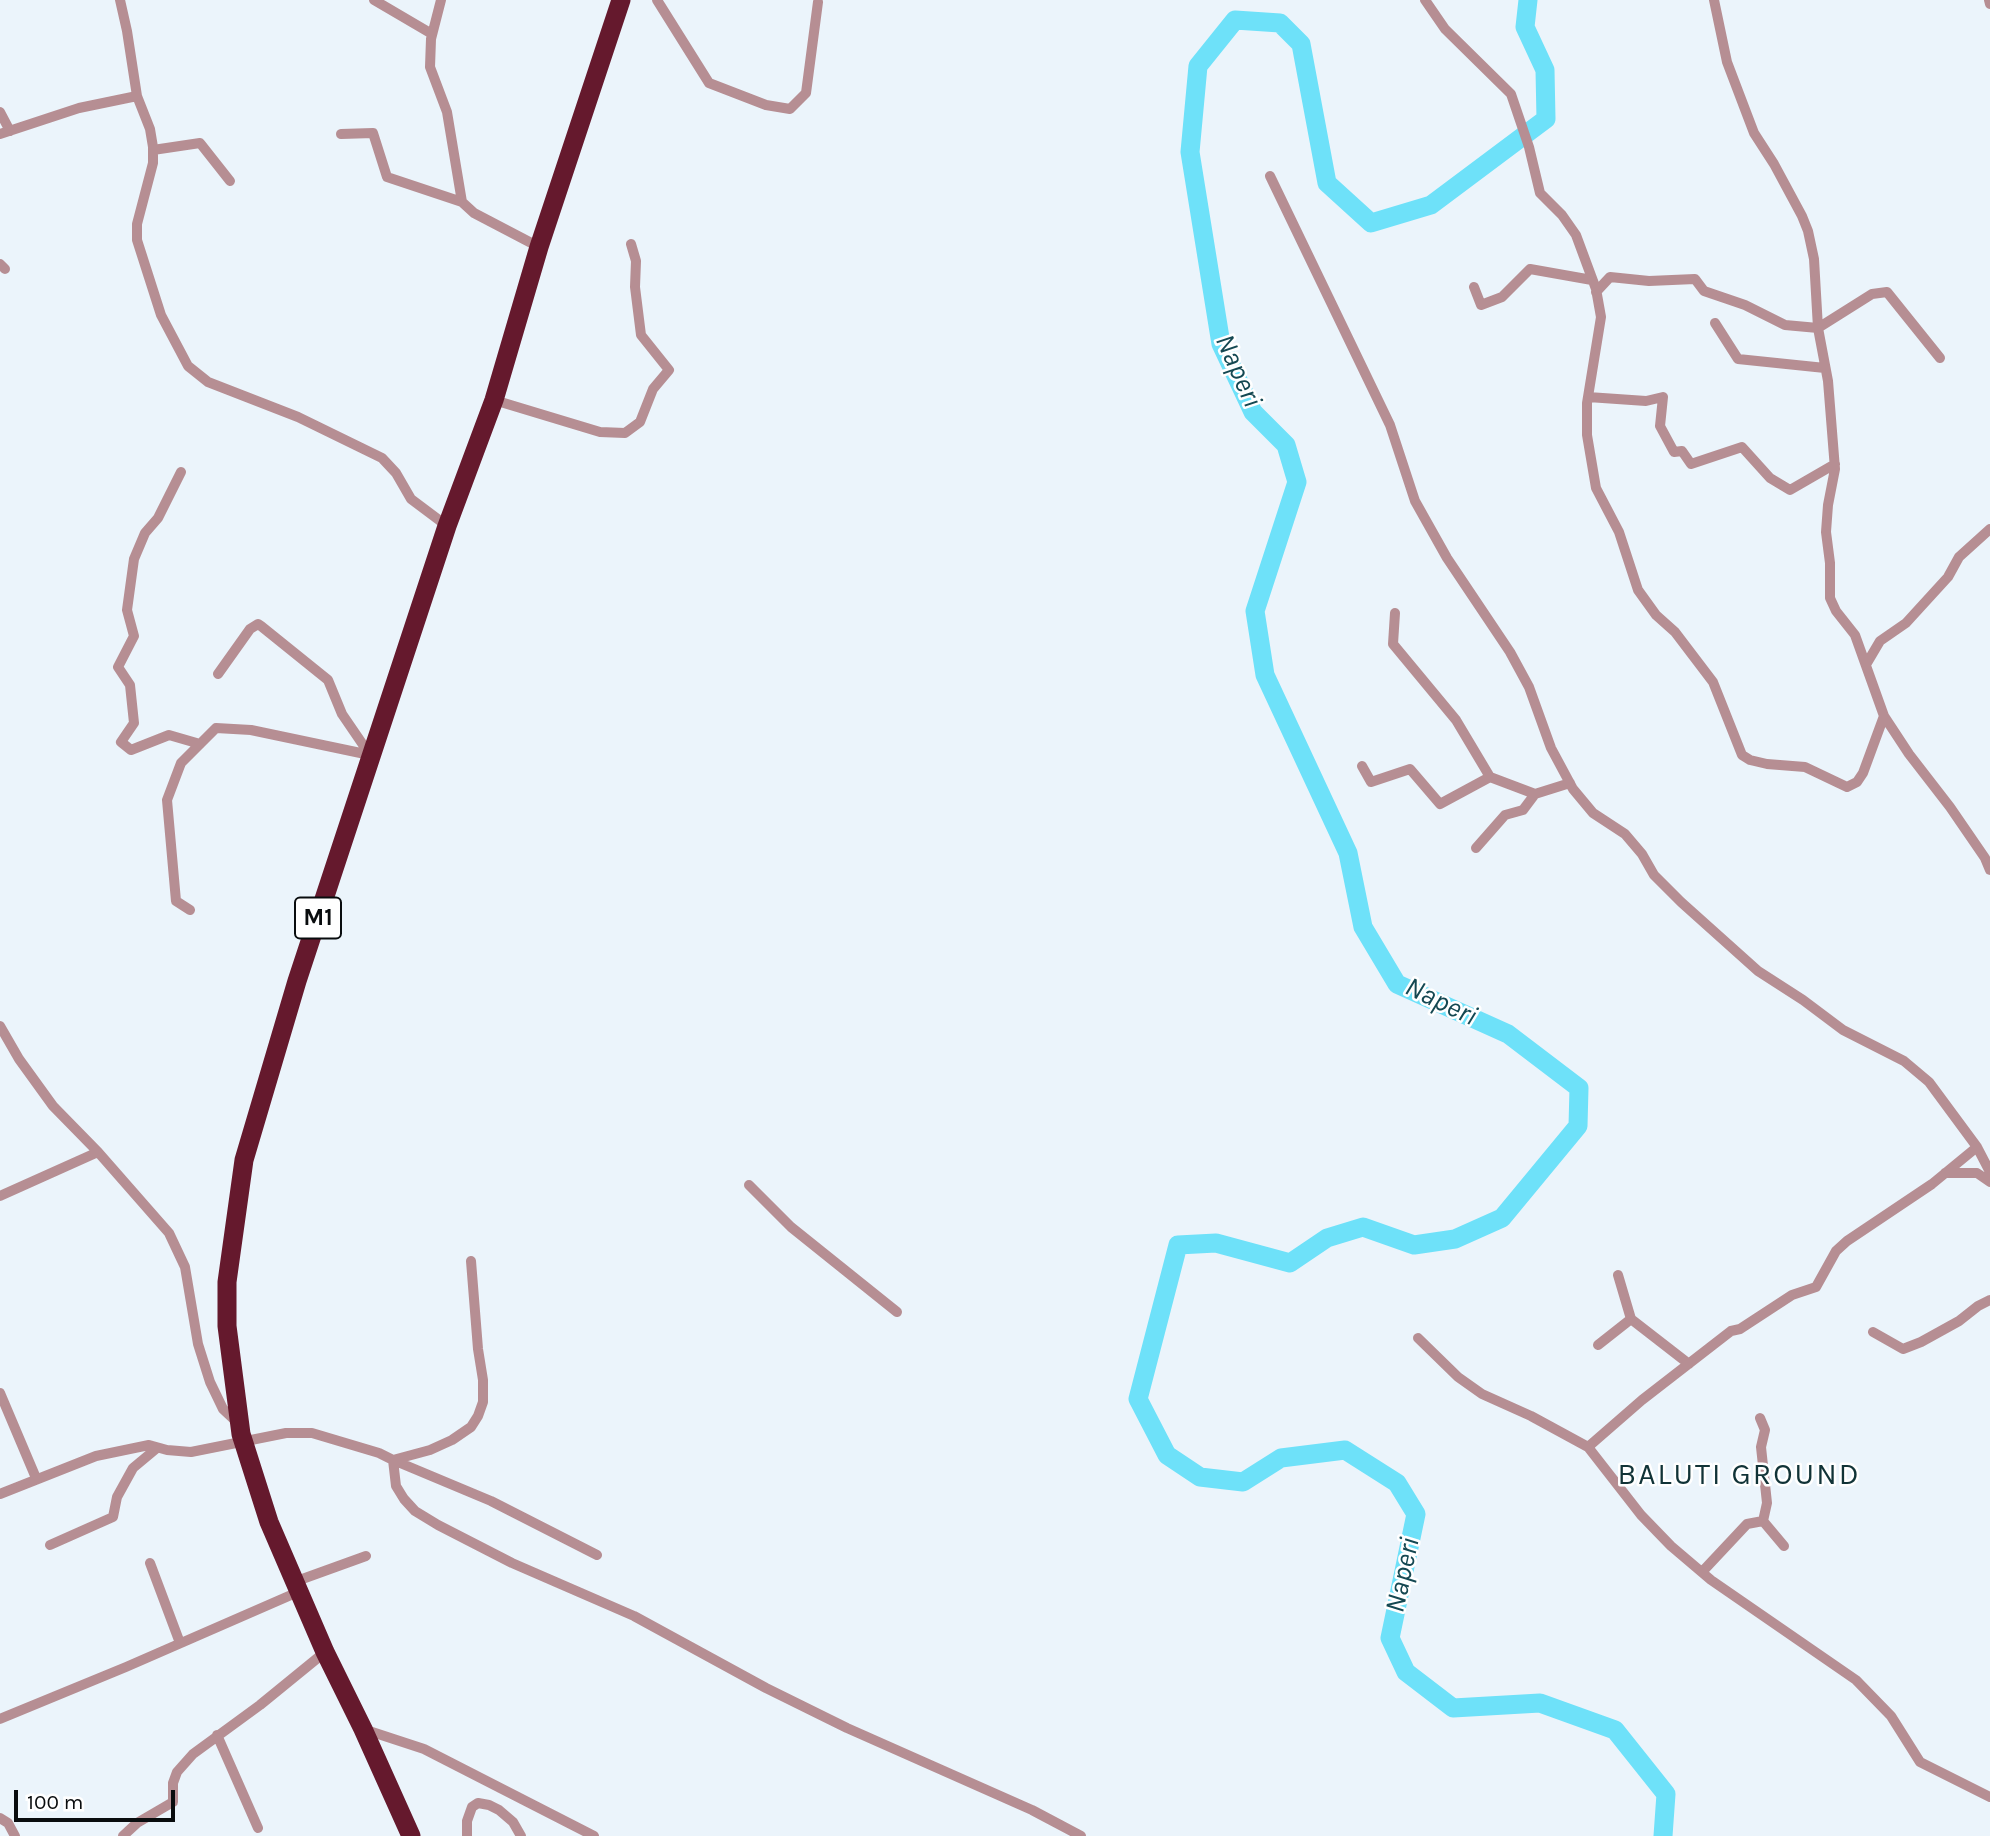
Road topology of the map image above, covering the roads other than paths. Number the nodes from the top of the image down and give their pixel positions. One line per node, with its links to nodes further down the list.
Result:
1 (120, 0): 10 (street)
2 (374, 0): 9 (street)
3 (441, 0): 9 (street)
4 (621, 0): 19 (highway, M1)
5 (657, 0): 8 (street)
6 (1425, 0): 20 (street)
7 (1714, 0): 24 (street)
8 (818, 2)
9 (432, 34): 17 (street)
10 (137, 96): 12 (street); 14 (street)
11 (0, 112): 12 (street)
12 (5, 132)
13 (341, 134): 17 (street)
14 (153, 150): 16 (street); 31 (street)
15 (1270, 176): 41 (street)
16 (230, 181)
17 (462, 202): 19 (street)
18 (631, 244): 28 (street)
19 (539, 247): 28 (highway, M1)
20 (1592, 280): 21 (street); 22 (street)
21 (1474, 287)
22 (1596, 292): 24 (street); 27 (street)
23 (1715, 323): 26 (street)
24 (1818, 328): 25 (street); 26 (street)
25 (1940, 358)
26 (1825, 368): 29 (street)
27 (1588, 397): 29 (street); 36 (street)
28 (494, 400): 31 (highway, M1)
29 (1835, 464): 34 (street)
30 (181, 472): 37 (street)
31 (447, 526): 38 (highway, M1)
32 (1990, 529): 34 (street)
33 (1395, 613): 40 (street)
34 (1867, 663): 36 (street)
35 (218, 674): 38 (street)
36 (1884, 716): 44 (street)
37 (200, 744): 38 (street); 45 (street)
38 (370, 755): 65 (highway, M1)
39 (1363, 766): 40 (street)
40 (1490, 777): 42 (street)
41 (1570, 783): 42 (street); 47 (street)
42 (1535, 794): 43 (street)
43 (1476, 848)
44 (1990, 870)
45 (190, 910)
46 (0, 1026): 48 (street)
47 (1977, 1147): 49 (street); 50 (street)
48 (98, 1152): 53 (street); 65 (street)
49 (1990, 1172)
50 (1945, 1173): 51 (street); 62 (street)
51 (1990, 1182)
52 (749, 1185): 57 (street)
53 (0, 1196)
54 (471, 1261): 68 (street)
55 (1618, 1275): 58 (street)
56 (1990, 1300): 59 (street)
57 (897, 1312)
58 (1631, 1319): 61 (street); 62 (street)
59 (1873, 1332)
60 (1418, 1338): 66 (street)
61 (1598, 1345)
62 (1689, 1364): 66 (street)
63 (0, 1392): 69 (street)
64 (1760, 1418): 71 (street)
65 (242, 1433): 67 (street); 68 (street); 78 (highway, M1)
66 (1588, 1447): 77 (street)
67 (157, 1448): 69 (street); 72 (street)
68 (393, 1460): 74 (street); 93 (street)
69 (36, 1478): 70 (street)
70 (0, 1494)
71 (1763, 1521): 73 (street); 77 (street)
72 (50, 1545)
73 (1784, 1545)
74 (597, 1555)
75 (366, 1556): 78 (street)
76 (150, 1563): 79 (street)
77 (1702, 1572): 84 (street)
78 (296, 1587): 79 (street); 80 (highway, M1)
79 (180, 1643): 81 (street)
80 (325, 1652): 82 (highway, M1); 83 (street)
81 (0, 1718)
82 (363, 1728): 87 (highway, M1); 92 (street)
83 (217, 1735): 86 (street); 89 (street)
84 (1990, 1797)
85 (0, 1818): 88 (street)
86 (258, 1828)
87 (406, 1834)
88 (16, 1836)
89 (123, 1836)
90 (467, 1836): 91 (street)
91 (521, 1836)
92 (594, 1836)
93 (1081, 1836)

